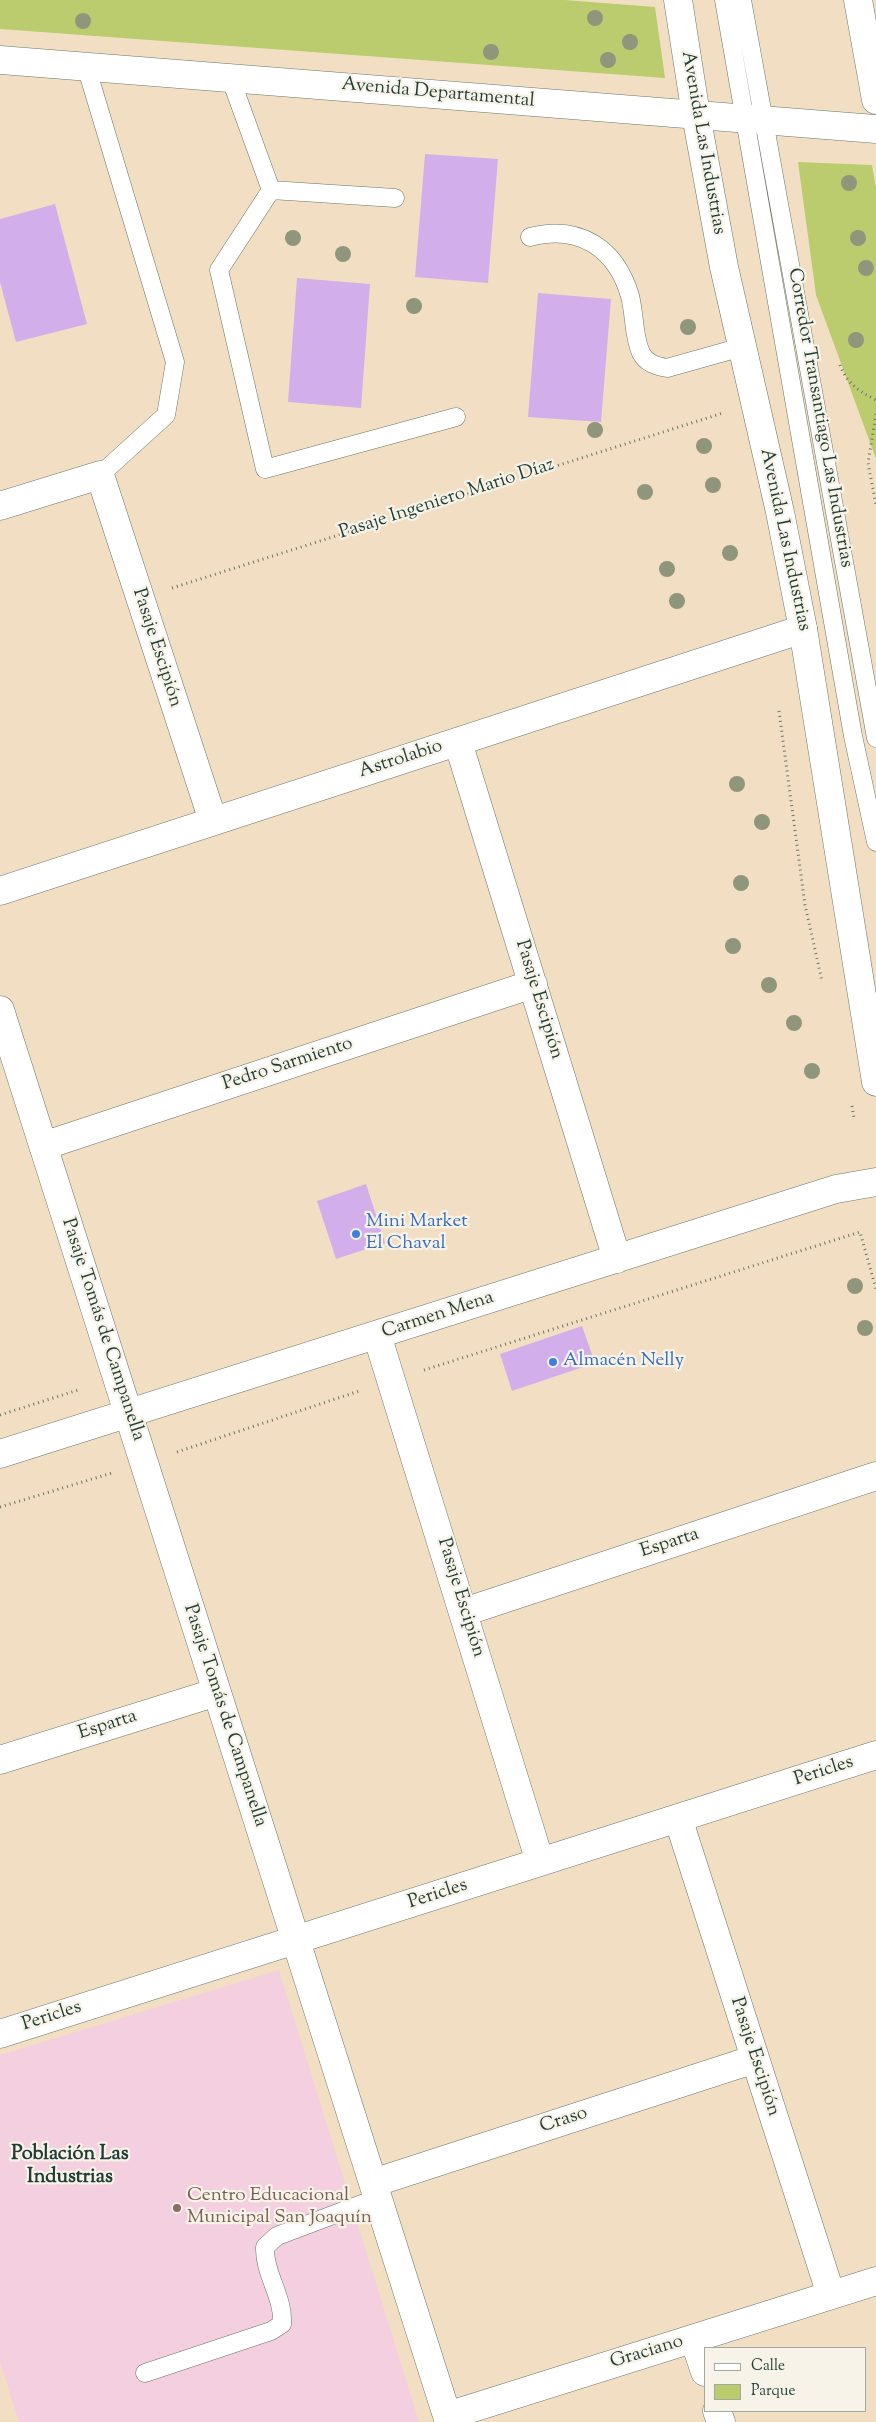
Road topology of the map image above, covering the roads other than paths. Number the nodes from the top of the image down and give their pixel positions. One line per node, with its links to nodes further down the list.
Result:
1 (678, 0): 9 (street, Avenida Las Industrias)
2 (724, 0): 10 (lane, Corredor Transantiago Las Industrias)
3 (742, 0): 10 (lane, Corredor Transantiago Las Industrias)
4 (858, 0): 8 (street)
5 (0, 60): 6 (street, Avenida Departamental)
6 (86, 66): 7 (street, Avenida Departamental); 17 (lane)
7 (230, 77): 9 (street, Avenida Departamental); 12 (lane)
8 (876, 100)
9 (696, 115): 10 (street, Avenida Departamental); 15 (street, Avenida Las Industrias)
10 (754, 119): 11 (street, Avenida Departamental); 20 (lane, Corredor Transantiago Las Industrias); 23 (lane, Corredor Transantiago Las Industrias)
11 (876, 129)
12 (271, 190): 13 (lane); 16 (lane)
13 (395, 198)
14 (530, 237): 15 (lane)
15 (742, 347): 19 (street, Avenida Las Industrias)
16 (456, 417)
17 (100, 475): 18 (street); 22 (street, Pasaje Escipión)
18 (0, 506)
19 (803, 629): 21 (street, Astrolabio); 27 (street, Avenida Las Industrias)
20 (876, 738)
21 (458, 742): 22 (street, Astrolabio); 25 (street, Pasaje Escipión)
22 (213, 821): 24 (street, Astrolabio)
23 (876, 842)
24 (0, 891)
25 (533, 984): 28 (street, Pedro Sarmiento); 30 (street, Pasaje Escipión)
26 (0, 1010): 28 (street, Pasaje Tomás de Campanella)
27 (876, 1082)
28 (43, 1146): 32 (street, Pasaje Tomás de Campanella)
29 (876, 1182): 30 (street, Carmen Mena)
30 (617, 1259): 31 (street, Carmen Mena)
31 (377, 1335): 32 (street, Carmen Mena); 35 (street, Pasaje Escipión)
32 (128, 1414): 33 (street, Carmen Mena); 36 (street, Pasaje Tomás de Campanella)
33 (0, 1454)
34 (876, 1476): 35 (street, Esparta)
35 (464, 1612): 40 (street, Pasaje Escipión)
36 (217, 1692): 38 (street, Esparta); 41 (street, Pasaje Tomás de Campanella)
37 (876, 1755): 39 (street, Pericles)
38 (0, 1760)
39 (678, 1818): 40 (street, Pericles); 43 (street, Pasaje Escipión)
40 (540, 1862): 41 (street, Pericles)
41 (296, 1940): 42 (street, Pericles); 44 (street, Pasaje Tomás de Campanella)
42 (0, 2034)
43 (755, 2059): 44 (street, Craso); 46 (street, Pasaje Escipión)
44 (376, 2191): 49 (lane); 50 (street, Pasaje Tomás de Campanella)
45 (876, 2281): 46 (street, Graciano)
46 (830, 2295): 47 (street, Graciano)
47 (694, 2338): 48 (street); 50 (street, Graciano)
48 (704, 2369)
49 (145, 2374)
50 (448, 2419)

